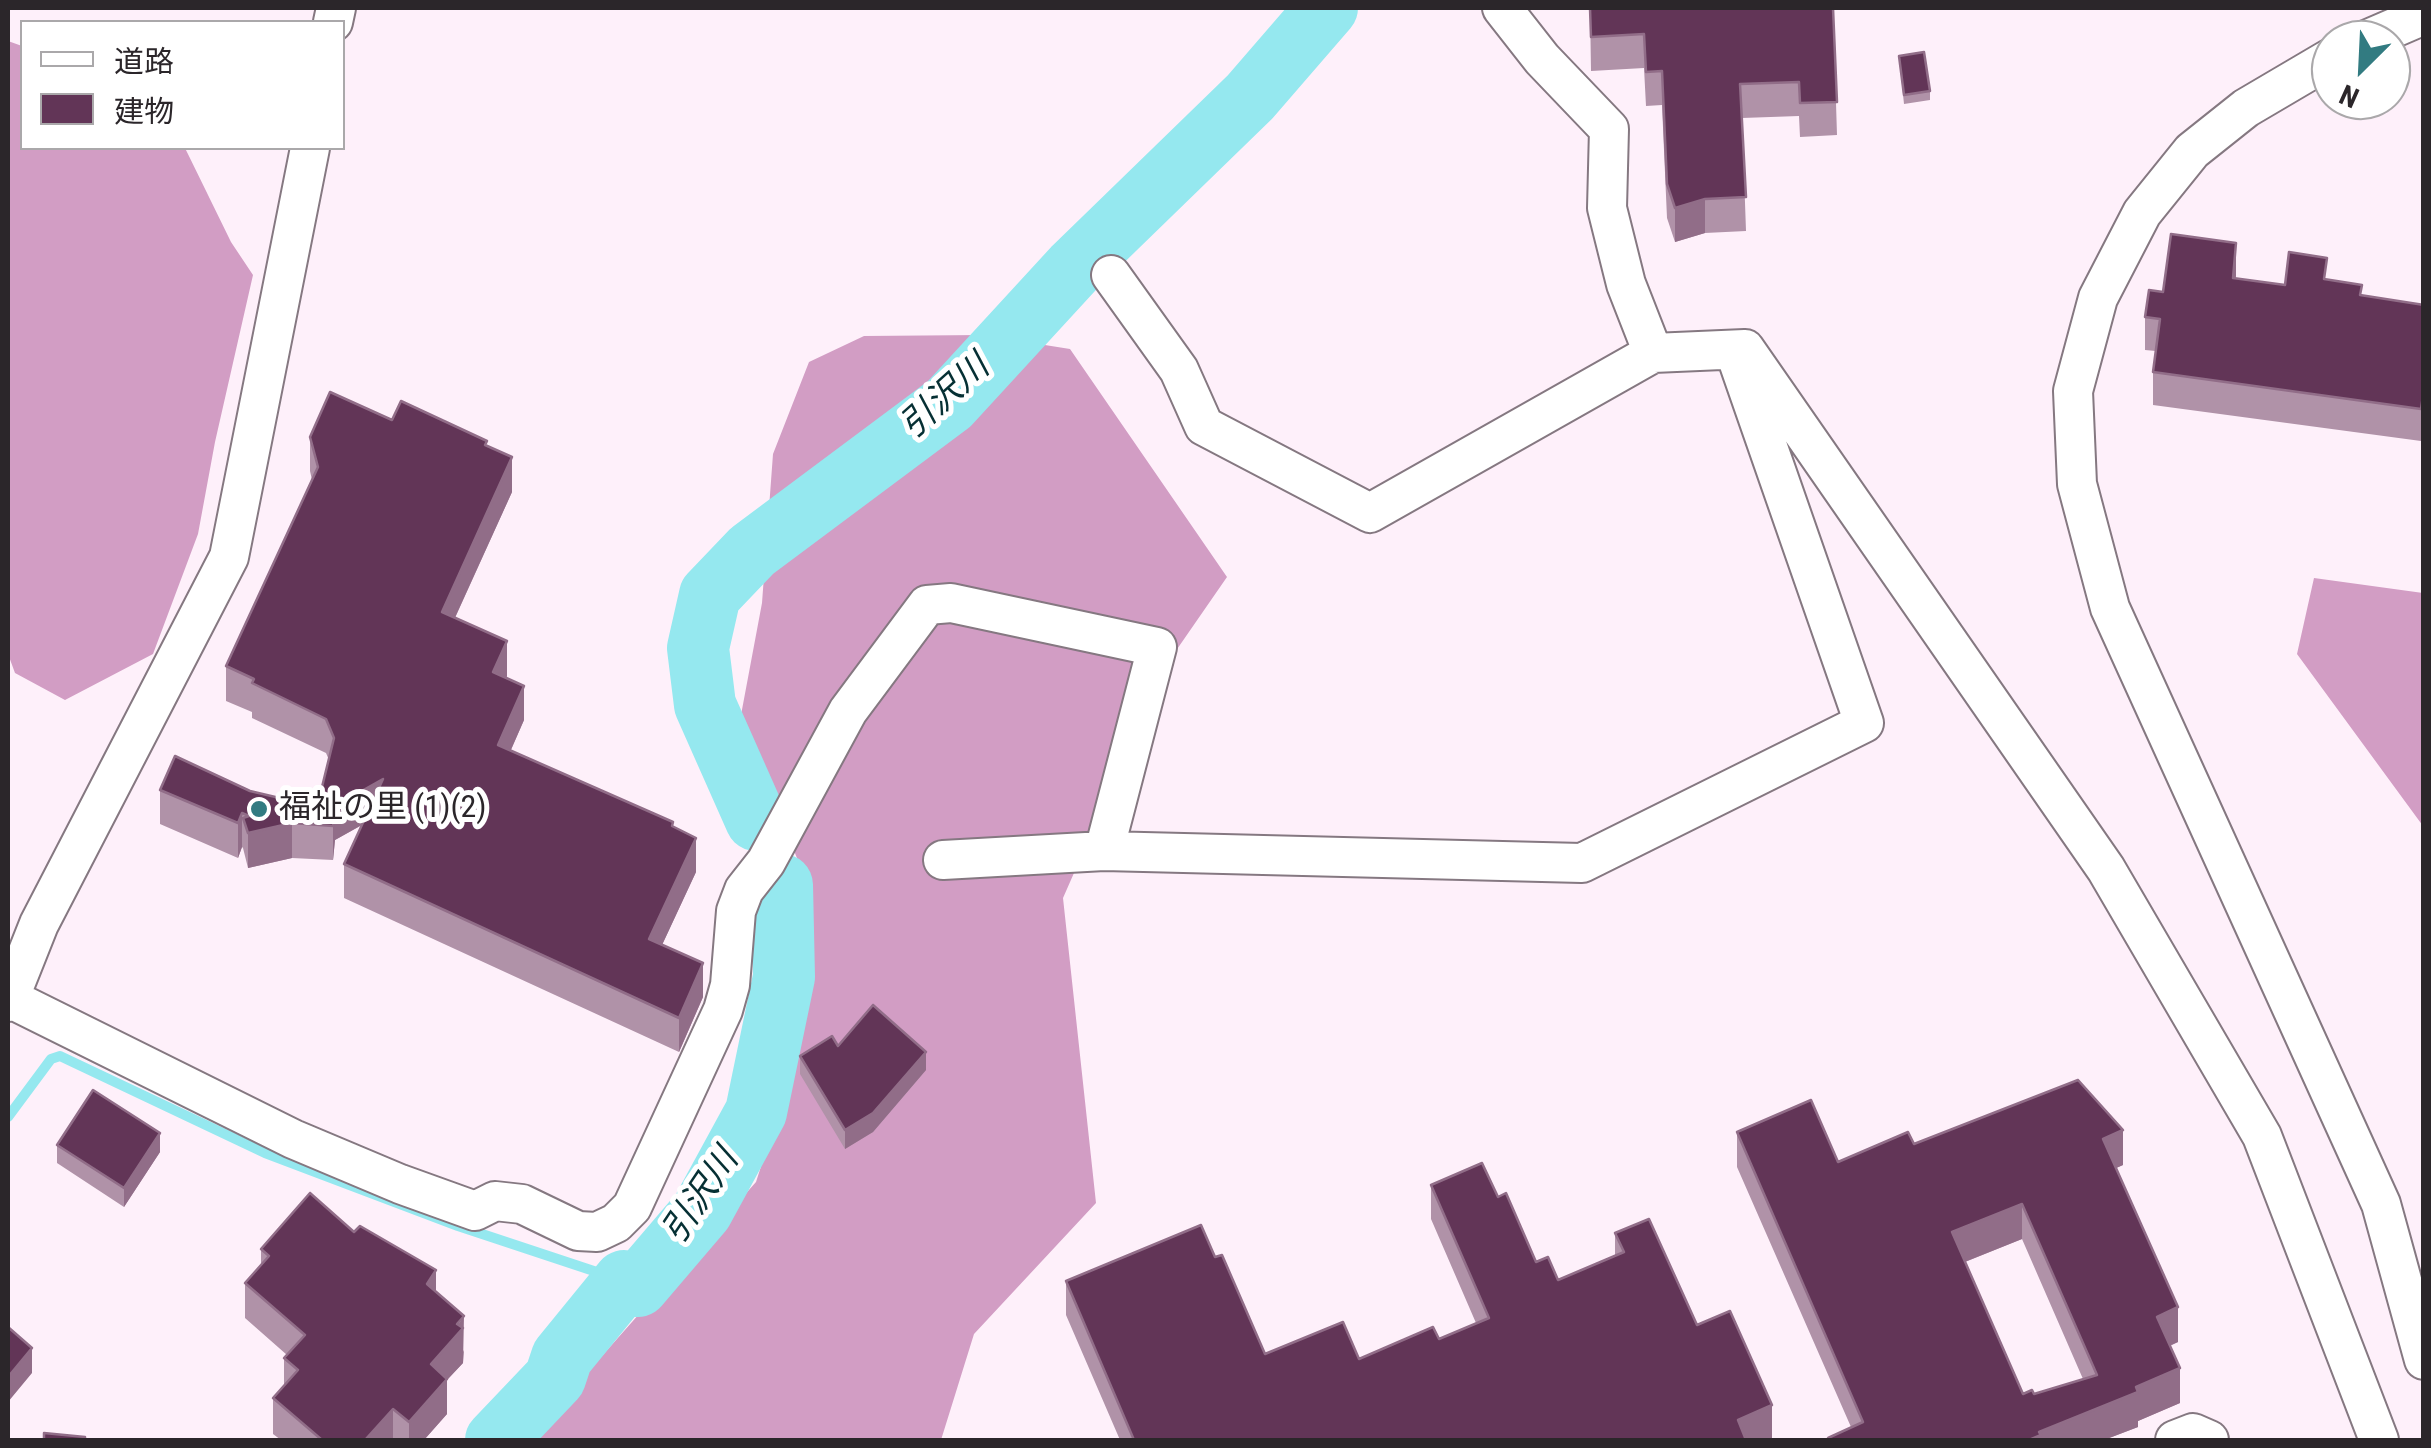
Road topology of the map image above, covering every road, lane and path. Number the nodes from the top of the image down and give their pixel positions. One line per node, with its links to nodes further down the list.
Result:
1 (1502, 8): 6 (street)
2 (2311, 70): 10 (street)
3 (310, 150): 9 (street)
4 (1111, 276): 6 (street)
5 (1734, 349): 6 (street); 7 (street); 13 (street)
6 (1653, 353)
7 (1104, 850): 8 (street); 9 (street)
8 (943, 860)
9 (8, 1000)
10 (2424, 1360)
11 (2175, 1440): 12 (street)
12 (2209, 1440)
13 (2379, 1440)

